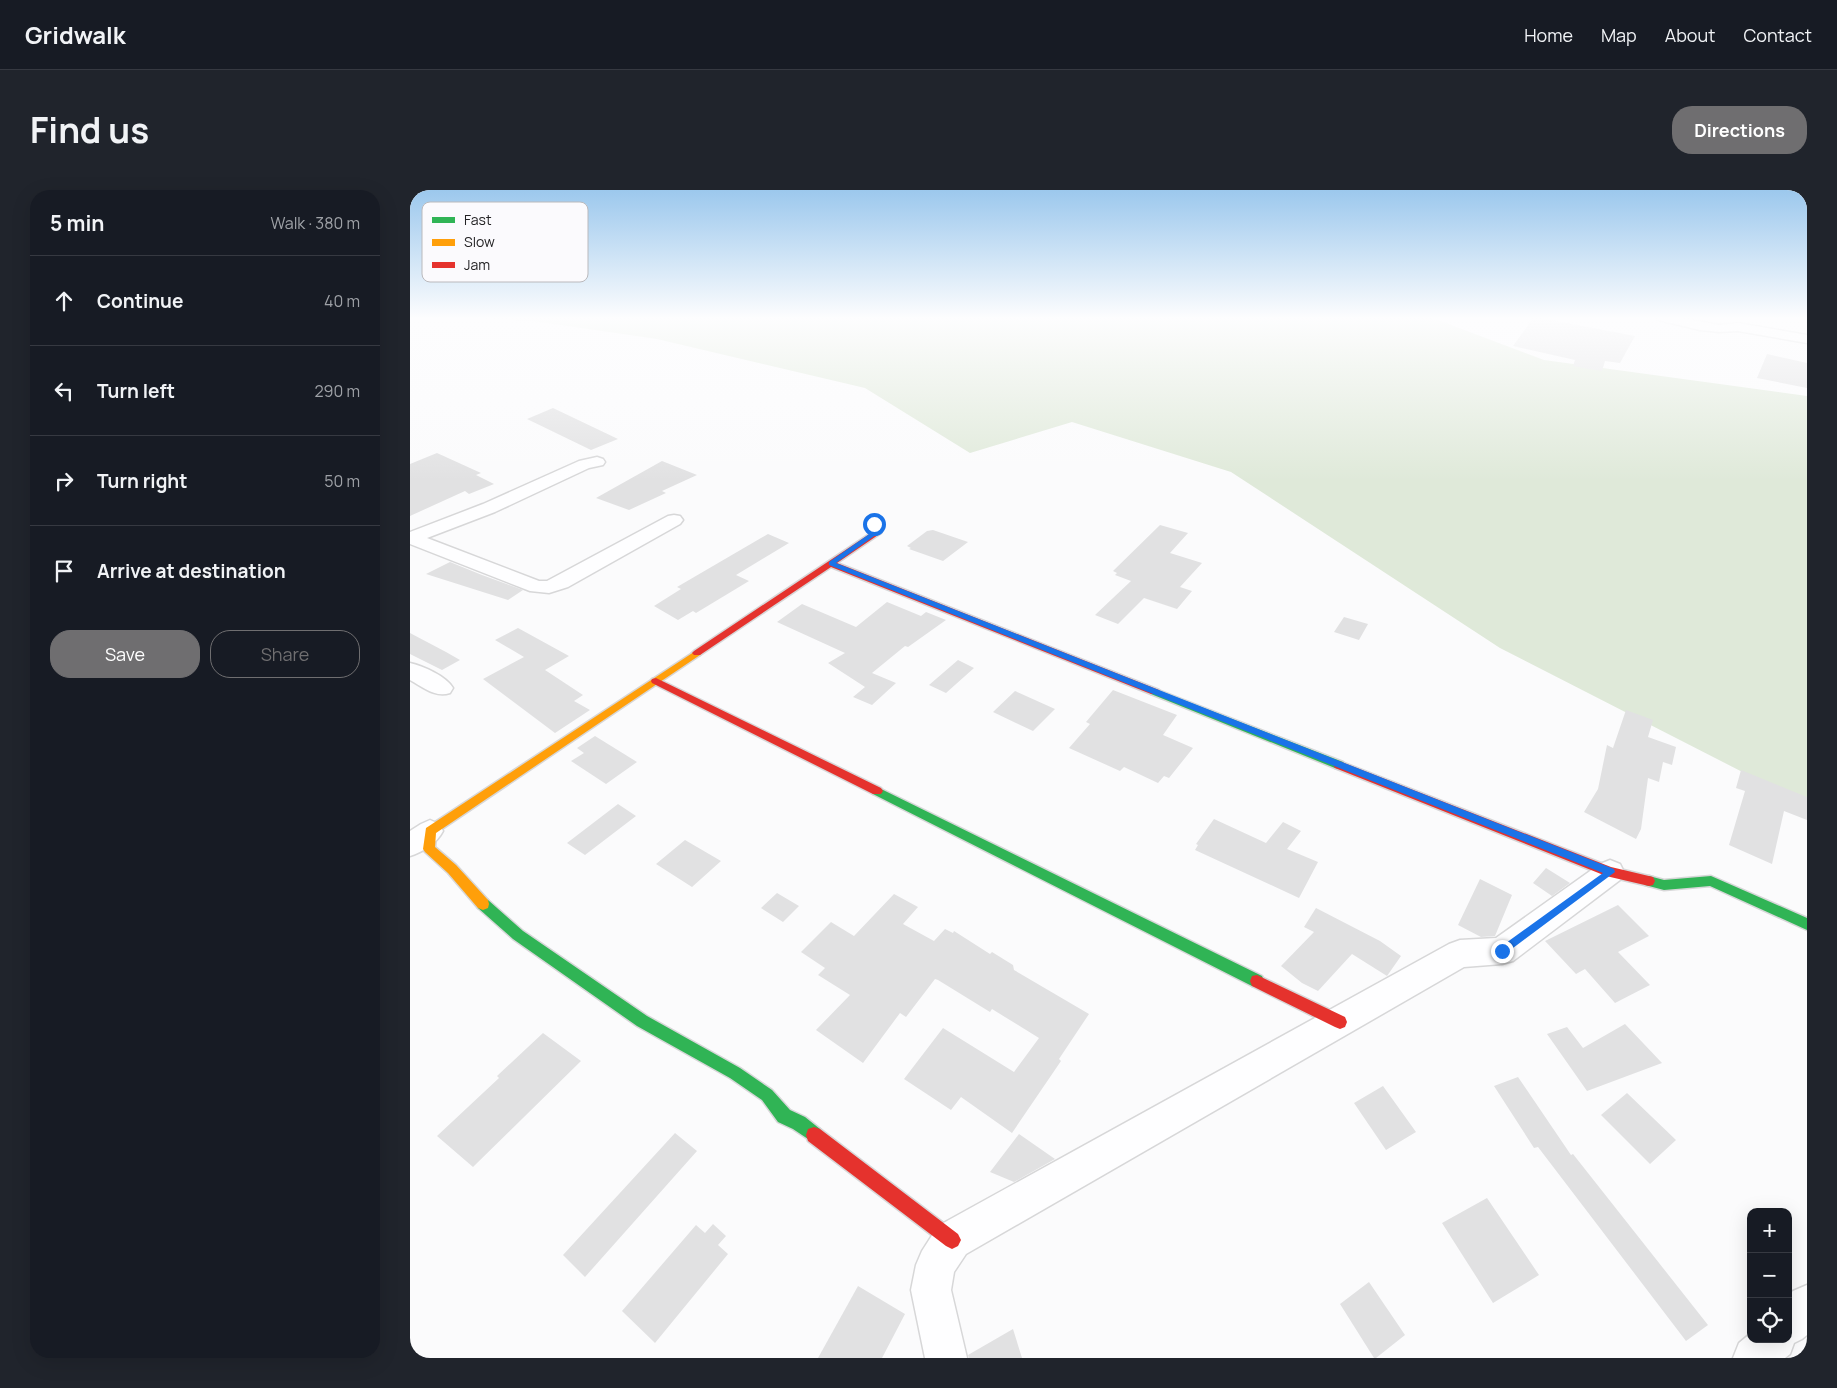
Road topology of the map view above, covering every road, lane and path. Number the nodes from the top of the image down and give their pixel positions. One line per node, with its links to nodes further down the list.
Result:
1 (597, 462): 4 (street)
2 (674, 520): 4 (street)
3 (874, 524): 5 (street)
4 (410, 538)
5 (831, 564): 7 (street); 10 (street)
6 (410, 670): 8 (street)
7 (656, 681): 9 (street); 12 (street)
8 (442, 688)
9 (420, 838): 13 (street)
10 (1610, 872): 11 (street); 12 (street)
11 (1807, 924)
12 (1340, 1022): 13 (street)
13 (952, 1240): 17 (street)
14 (1807, 1305): 15 (street)
15 (1792, 1321)
16 (1771, 1343): 18 (street)
17 (946, 1358)
18 (1754, 1358)

